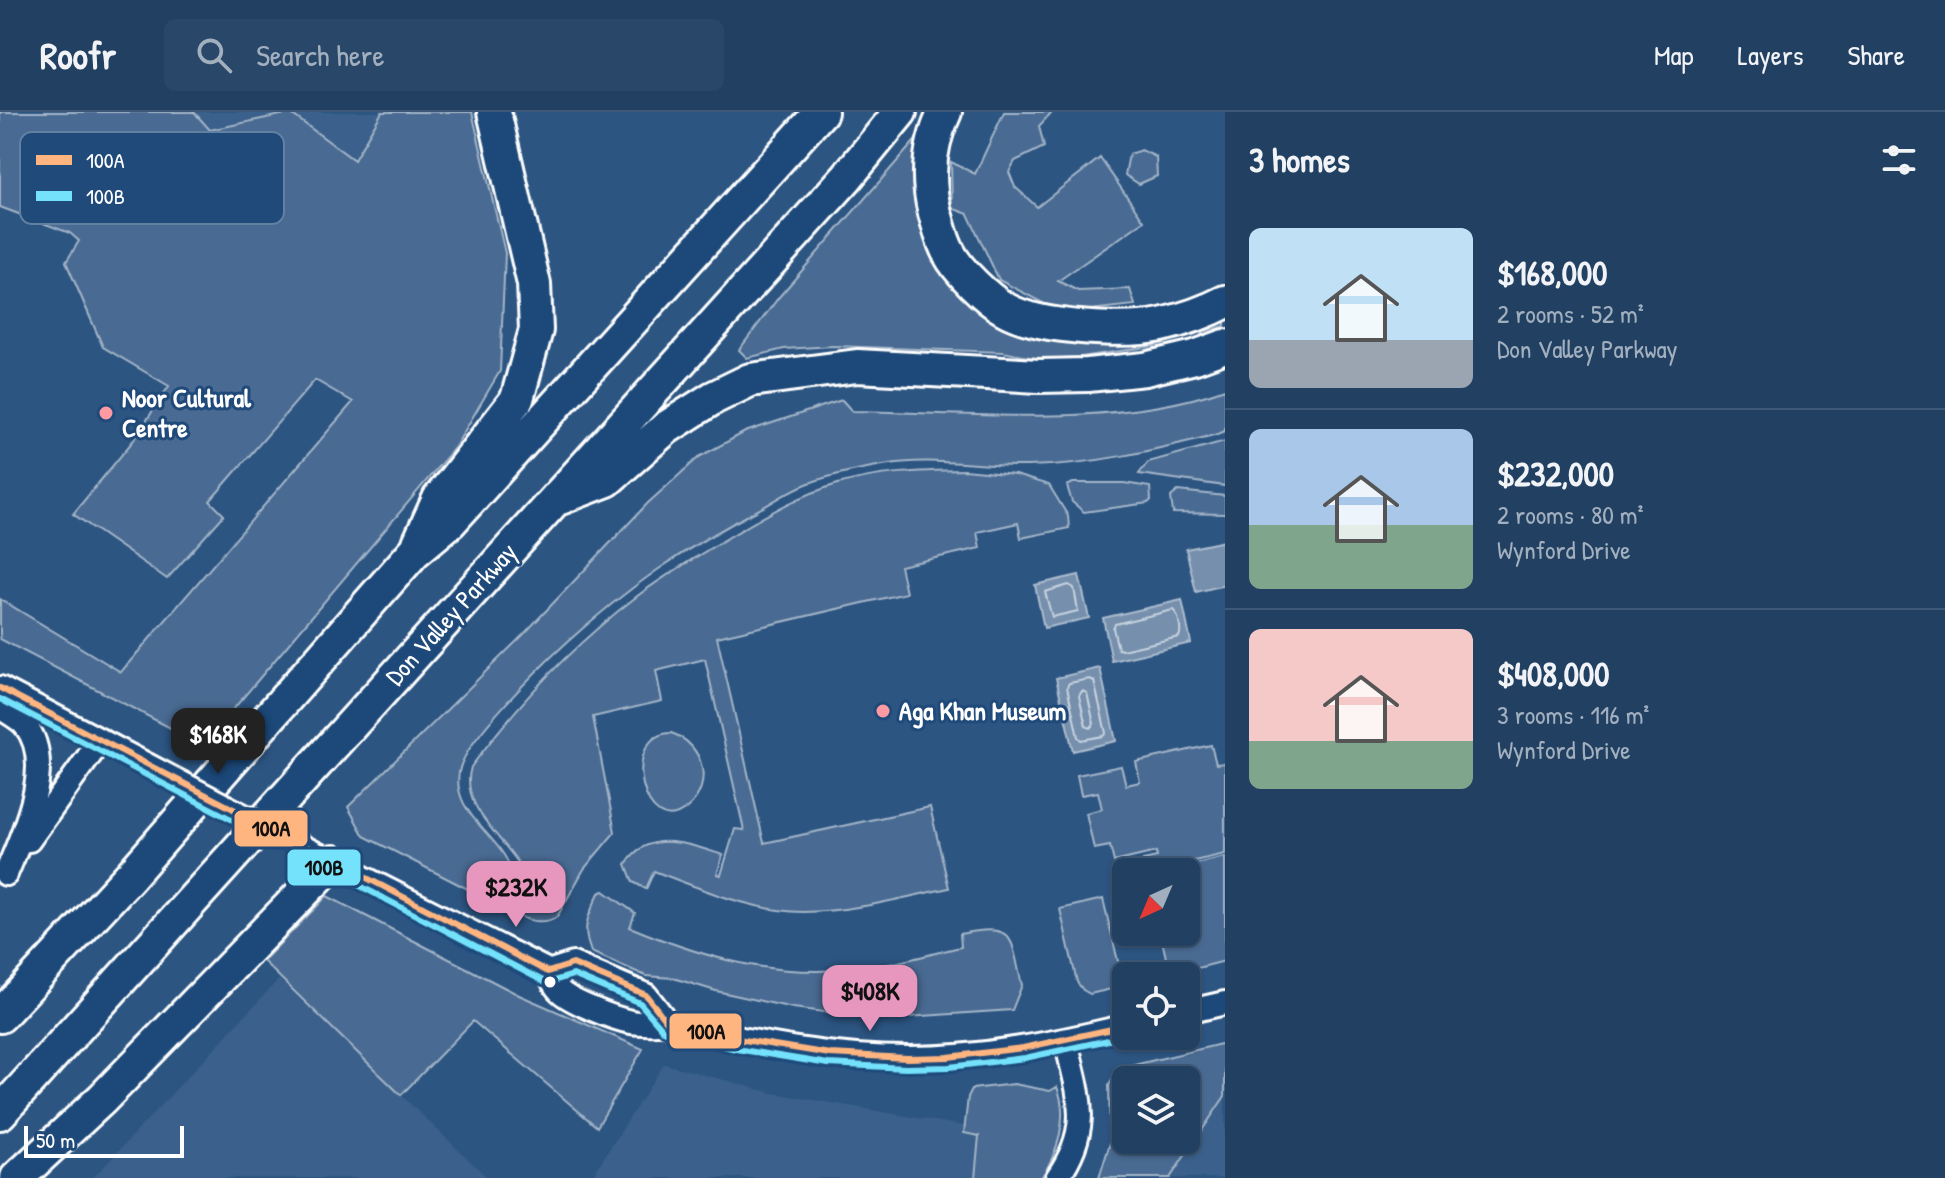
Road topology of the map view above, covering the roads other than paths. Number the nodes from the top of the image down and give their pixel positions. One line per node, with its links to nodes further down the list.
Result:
1 (494, 112): 8 (highway)
2 (821, 112): 8 (highway)
3 (900, 112): 7 (highway, Don Valley Parkway)
4 (945, 112): 5 (highway)
5 (1225, 302)
6 (1225, 346): 7 (highway)
7 (553, 501): 21 (highway, Don Valley Parkway)
8 (414, 552): 17 (highway)
9 (0, 688): 11 (street)
10 (0, 707): 13 (street)
11 (106, 743): 12 (street, bridge); 13 (street)
12 (333, 862): 14 (street); 22 (highway)
13 (3, 878)
14 (548, 972): 18 (street); 18 (street)
15 (1225, 1003): 16 (street)
16 (1200, 1009)
17 (0, 1016)
18 (667, 1022): 20 (street)
19 (1112, 1030): 20 (street)
20 (1066, 1041): 23 (street)
21 (0, 1113)
22 (17, 1178)
23 (1057, 1178)

